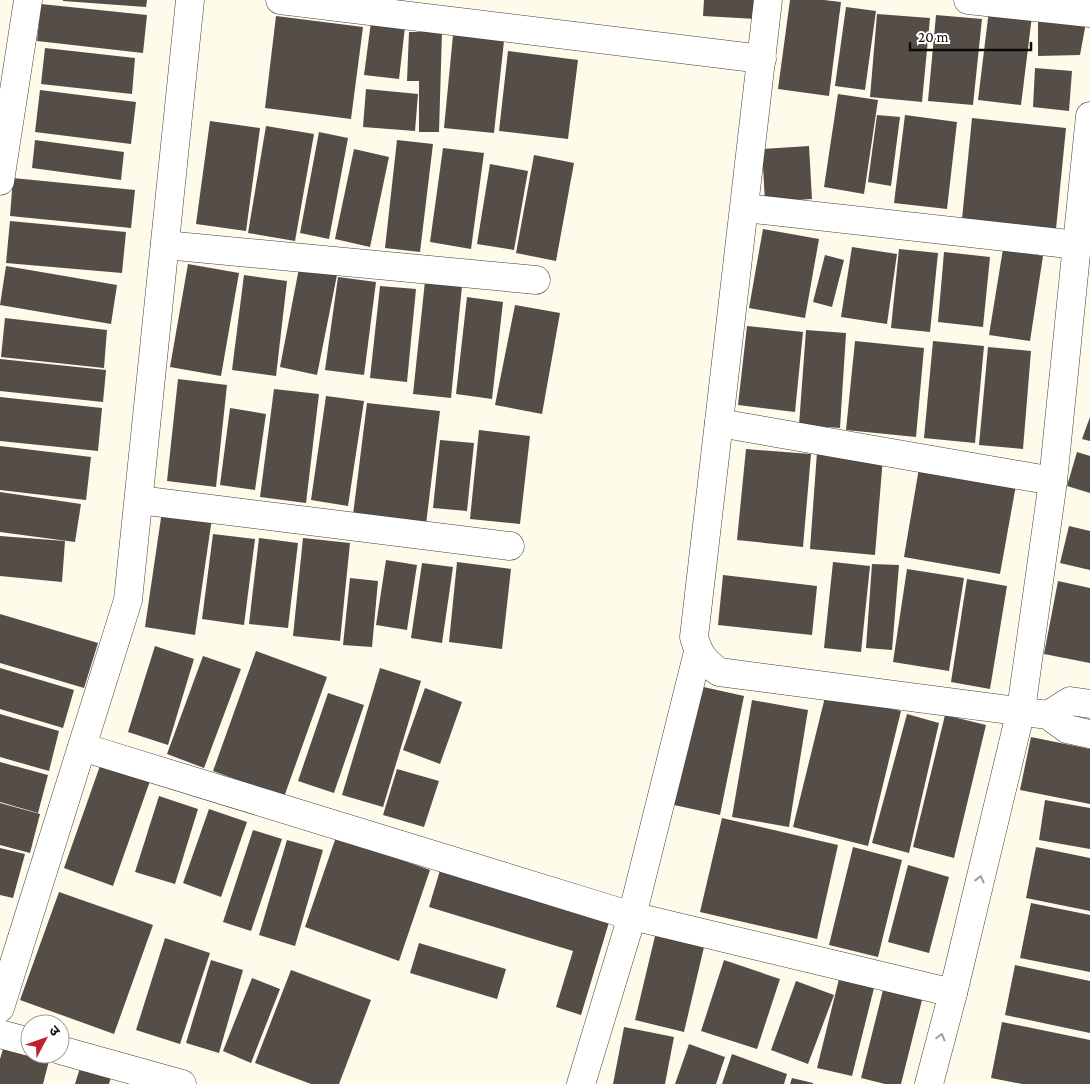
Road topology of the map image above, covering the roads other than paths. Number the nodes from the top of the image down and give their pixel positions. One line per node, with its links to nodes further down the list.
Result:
1 (28, 0): 9 (street)
2 (190, 0): 11 (street)
3 (280, 0): 7 (street)
4 (768, 0): 7 (street)
5 (968, 0): 6 (street)
6 (1090, 13)
7 (762, 59): 10 (street)
8 (1090, 116): 12 (street)
9 (0, 181)
10 (745, 208): 12 (street); 14 (street)
11 (165, 245): 13 (street); 16 (street)
12 (1077, 245): 15 (street)
13 (536, 280)
14 (719, 424): 15 (street); 18 (street)
15 (1053, 482): 20 (street)
16 (138, 500): 17 (street); 23 (street)
17 (510, 546)
18 (698, 652): 20 (street); 24 (street)
19 (1090, 704): 21 (street)
20 (1021, 710): 21 (street); 25 (street, one-way to 20)
21 (1048, 715): 22 (street)
22 (1090, 734)
23 (82, 747): 24 (street); 26 (street)
24 (632, 916): 25 (street); 31 (street)
25 (953, 993): 32 (street, one-way to 25)
26 (0, 1008)
27 (0, 1034): 28 (street)
28 (20, 1039)
29 (70, 1053): 30 (street)
30 (182, 1084)
31 (581, 1084)
32 (929, 1084)

